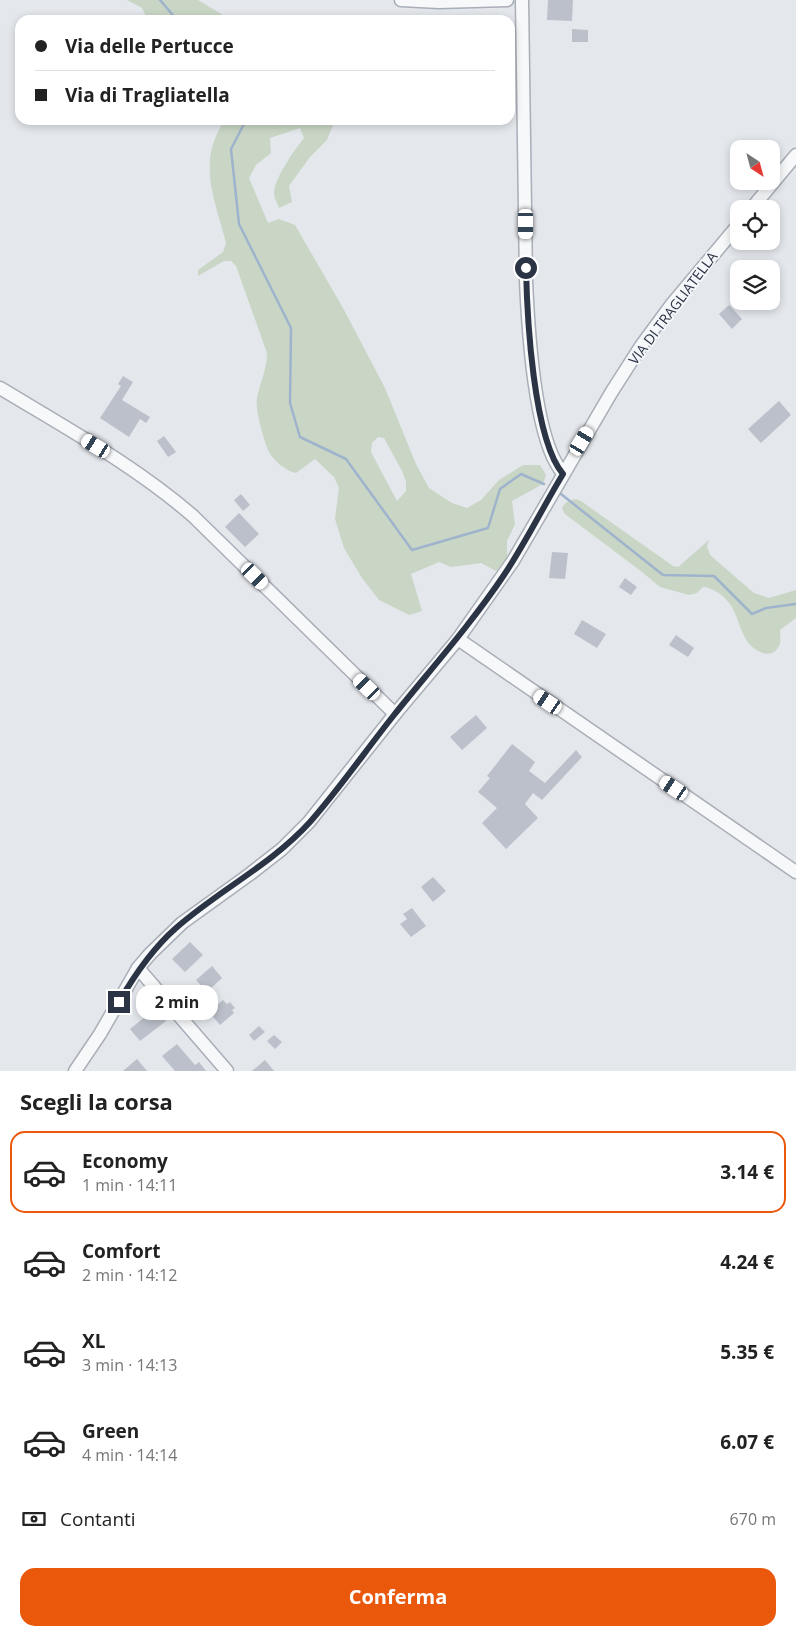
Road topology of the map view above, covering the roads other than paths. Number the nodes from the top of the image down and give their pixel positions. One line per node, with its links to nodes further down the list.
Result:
1 (401, 0): 2 (street)
2 (507, 0)
3 (522, 0): 8 (street)
4 (796, 154): 5 (street)
5 (758, 200)
6 (730, 235): 8 (street, VIA DI TRAGLIATELLA)
7 (0, 388): 10 (street)
8 (563, 474): 9 (street, VIA DI TRAGLIATELLA)
9 (458, 639): 10 (street, VIA DI TRAGLIATELLA); 11 (street)
10 (395, 714): 12 (street, VIA DI TRAGLIATELLA)
11 (796, 872)
12 (138, 968): 13 (street, VIA DI TRAGLIATELLA); 14 (street)
13 (75, 1071)
14 (227, 1071)

